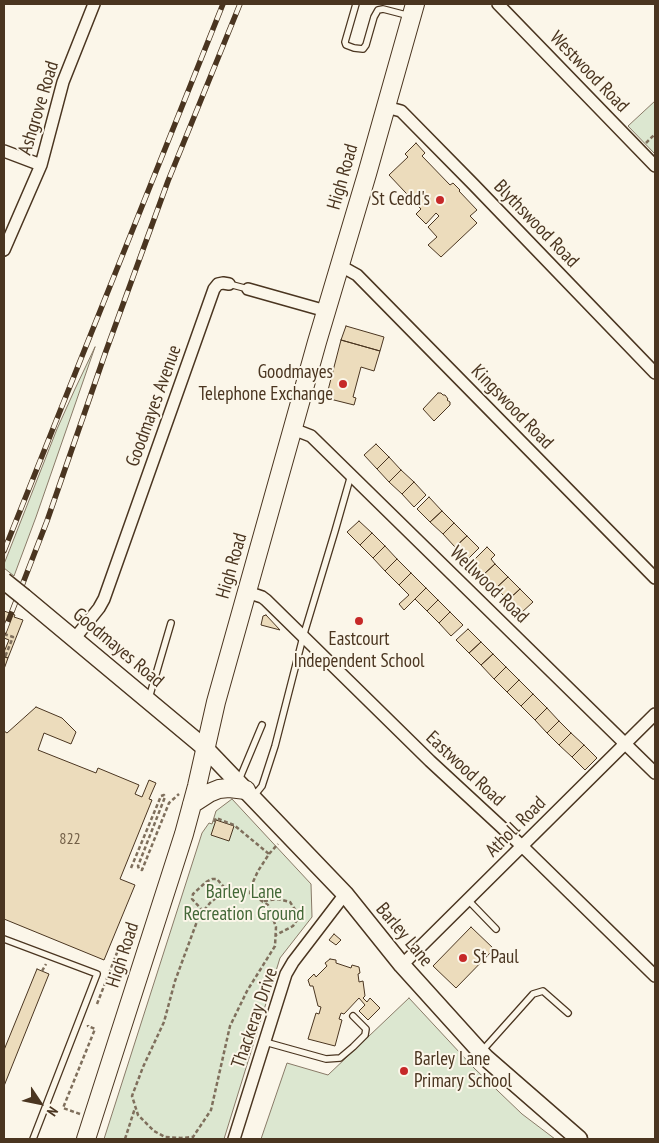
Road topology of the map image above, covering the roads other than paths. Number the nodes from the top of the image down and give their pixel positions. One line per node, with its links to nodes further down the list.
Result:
1 (94, 4): 7 (street, Ashgrove Road)
2 (356, 4): 4 (lane)
3 (498, 4): 8 (street, Westwood Road)
4 (413, 10): 5 (main road, High Road)
5 (386, 107): 10 (main road, High Road); 14 (street, Blythswood Road)
6 (4, 151): 7 (street)
7 (41, 165): 9 (street, Ashgrove Road)
8 (655, 166)
9 (4, 250)
10 (340, 265): 13 (main road, High Road); 17 (street, Kingswood Road)
11 (229, 284): 12 (lane, Goodmayes Avenue); 22 (street, Goodmayes Avenue)
12 (248, 289): 13 (street, Goodmayes Avenue)
13 (326, 311): 15 (main road, High Road)
14 (655, 373)
15 (293, 429): 16 (street, Wellwood Road); 19 (main road, High Road)
16 (350, 475): 21 (lane); 26 (street, Wellwood Road)
17 (655, 578)
18 (4, 581): 22 (main road, Goodmayes Road, bridge)
19 (247, 592): 21 (street, Eastwood Road); 27 (main road, High Road)
20 (171, 623): 23 (lane)
21 (303, 637): 29 (lane); 31 (street, Eastwood Road)
22 (75, 638): 23 (main road, Goodmayes Road)
23 (149, 700): 27 (main road, Goodmayes Road)
24 (655, 714): 26 (street, Atholl Road)
25 (262, 725): 29 (lane)
26 (625, 743): 28 (street, Wellwood Road); 31 (street, Atholl Road)
27 (206, 748): 29 (main road, Barley Lane); 30 (main road, High Road)
28 (655, 773)
29 (246, 790): 30 (main road); 32 (main road, Barley Lane)
30 (186, 798): 43 (main road, High Road)
31 (522, 846): 33 (street, Atholl Road); 37 (street, Eastwood Road)
32 (345, 894): 36 (main road, Barley Lane); 40 (street, Thackeray Drive)
33 (468, 900): 34 (lane); 36 (street, Atholl Road)
34 (496, 929)
35 (4, 940): 42 (lane)
36 (402, 965): 41 (main road, Barley Lane)
37 (655, 976)
38 (568, 1013): 41 (lane)
39 (353, 1016): 40 (lane)
40 (265, 1042): 44 (street, Thackeray Drive)
41 (481, 1052): 45 (main road, Barley Lane)
42 (33, 1139)
43 (86, 1139)
44 (234, 1139)
45 (579, 1139)

